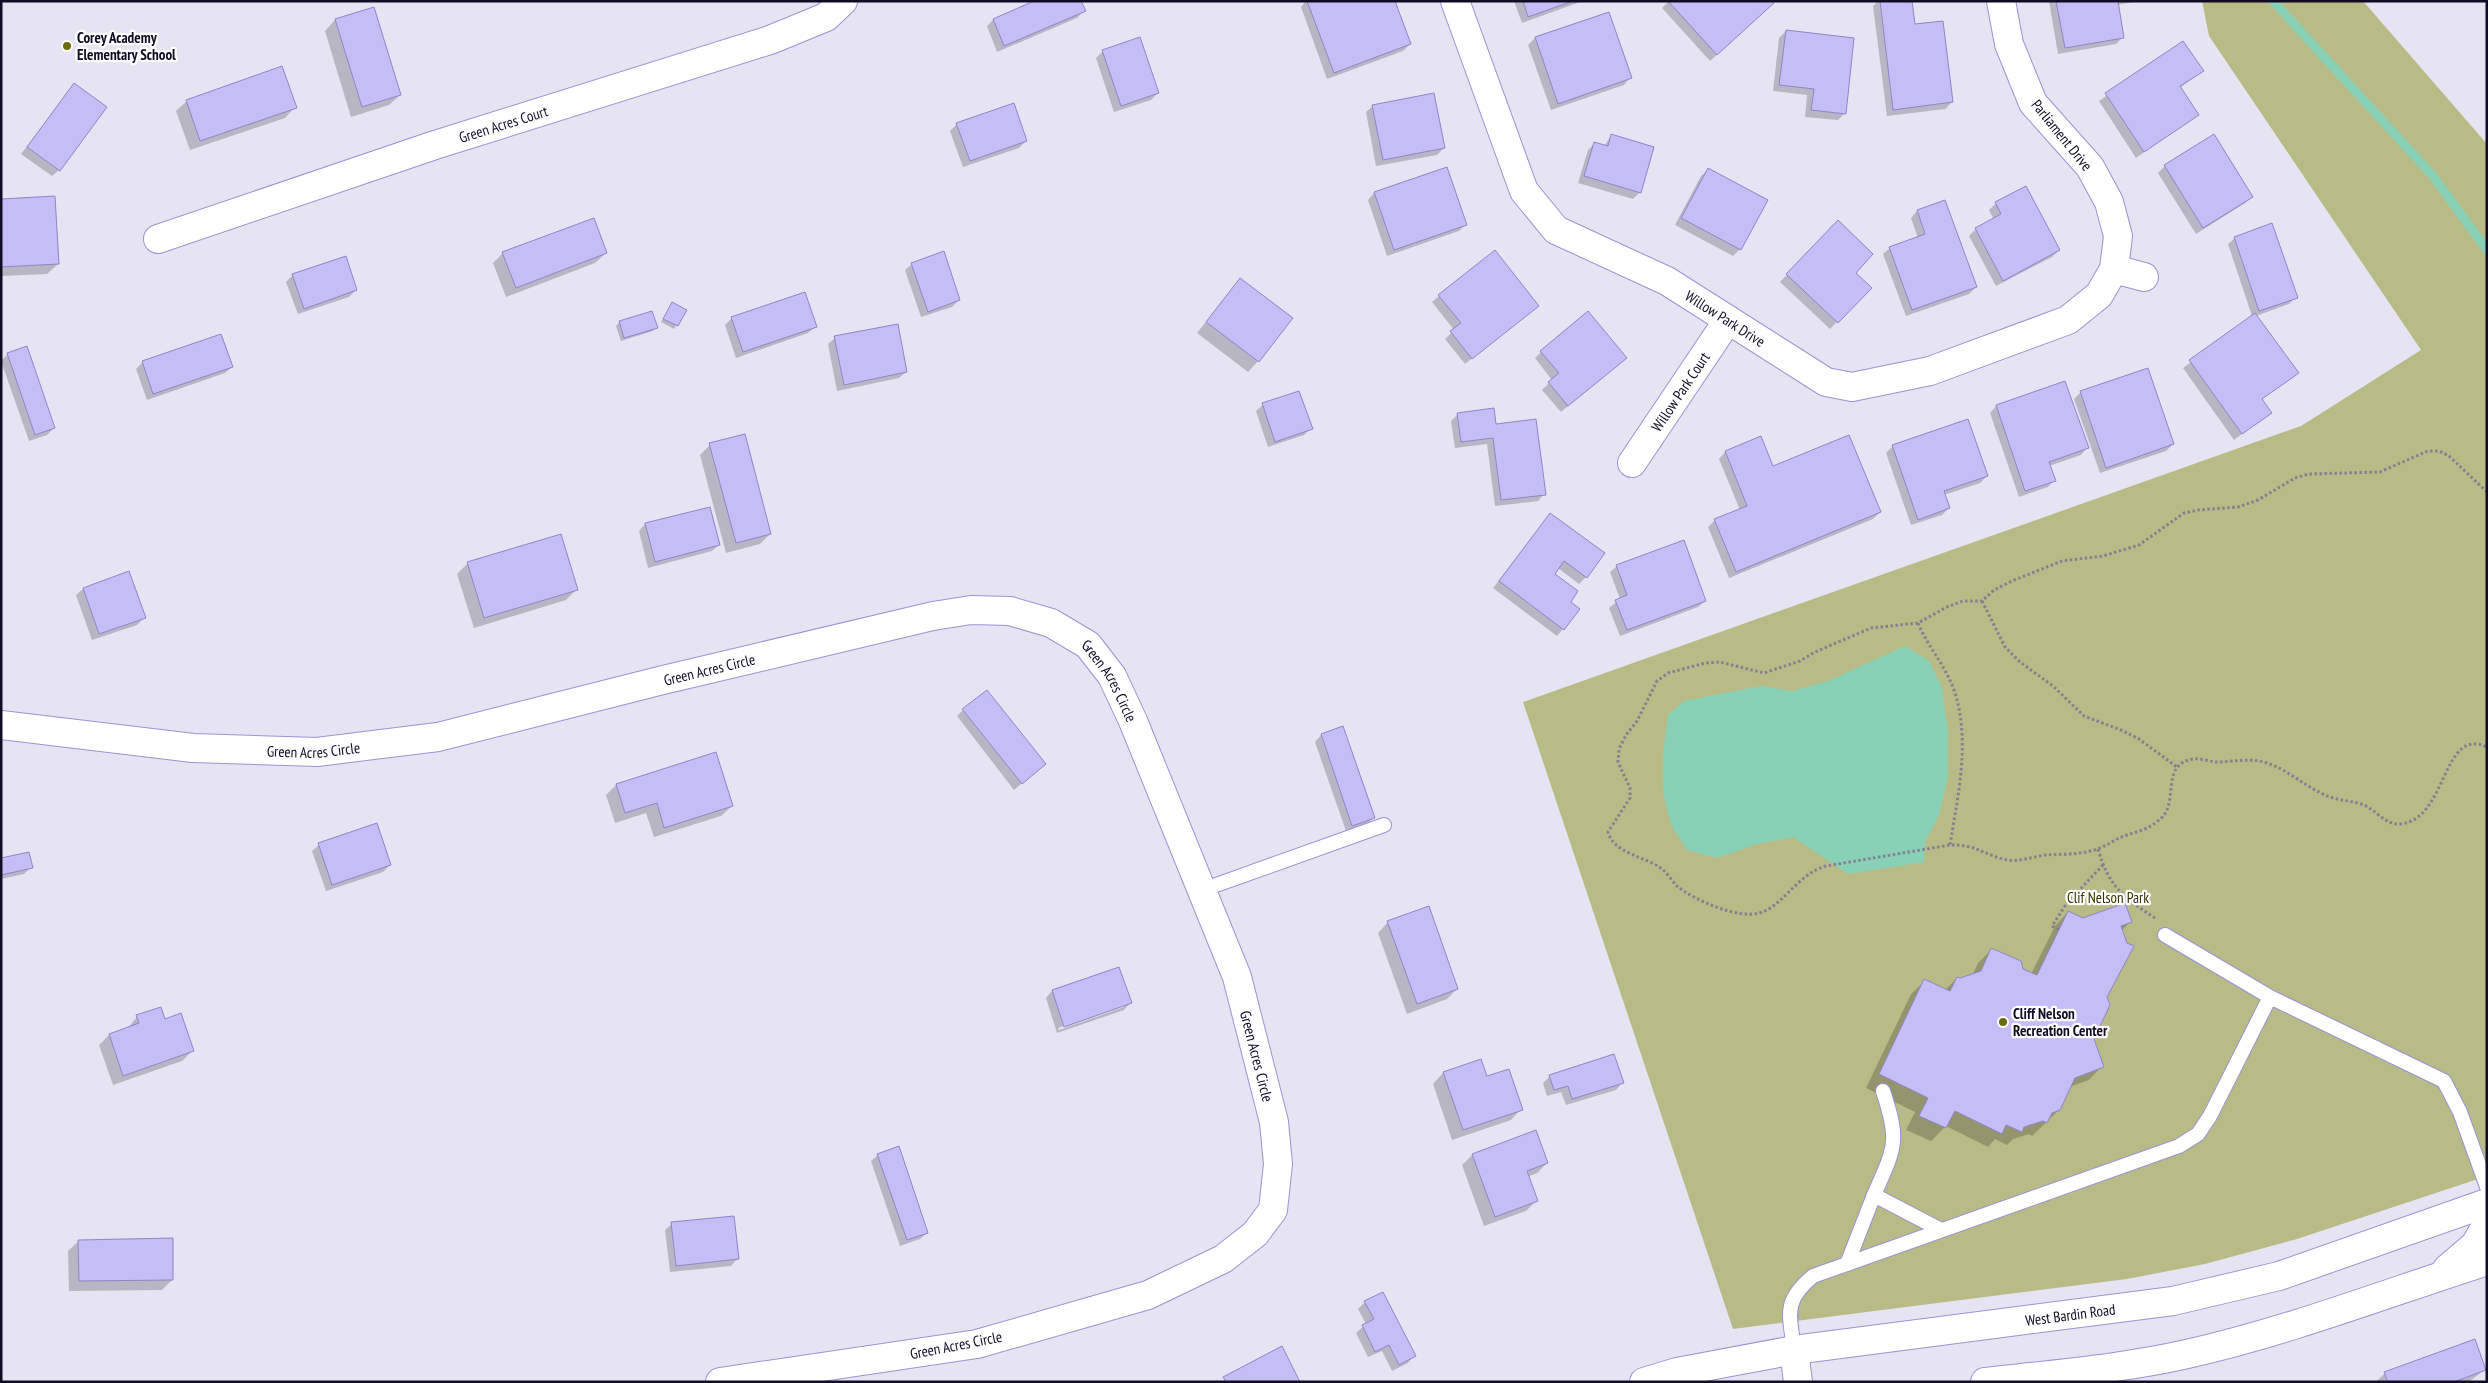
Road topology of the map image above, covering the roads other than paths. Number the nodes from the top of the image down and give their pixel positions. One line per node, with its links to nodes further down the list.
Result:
1 (843, 1): 4 (street, Green Acres Court)
2 (1455, 1): 7 (street, Willow Park Drive)
3 (2001, 1): 5 (street, Parliament Drive)
4 (158, 239)
5 (2114, 269): 6 (street); 7 (street, Willow Park Drive)
6 (2144, 277)
7 (1728, 320): 8 (street, Willow Park Court)
8 (1632, 463)
9 (1, 725): 11 (street, Green Acres Circle)
10 (1384, 825): 11 (lane)
11 (1202, 890): 24 (street, Green Acres Circle)
12 (2165, 935): 13 (lane)
13 (2270, 996): 15 (lane); 19 (lane)
14 (1884, 1091): 16 (lane)
15 (2487, 1187)
16 (1874, 1195): 19 (lane); 21 (lane)
17 (2487, 1203): 23 (street, West Bardin Road)
18 (2487, 1224): 22 (street)
19 (1941, 1230): 21 (lane)
20 (2487, 1261): 22 (street)
21 (1847, 1264): 23 (lane)
22 (2438, 1276): 27 (street)
23 (1794, 1350): 25 (street, West Bardin Road); 26 (street)
24 (720, 1382)
25 (1644, 1382)
26 (1798, 1382)
27 (1985, 1382)

